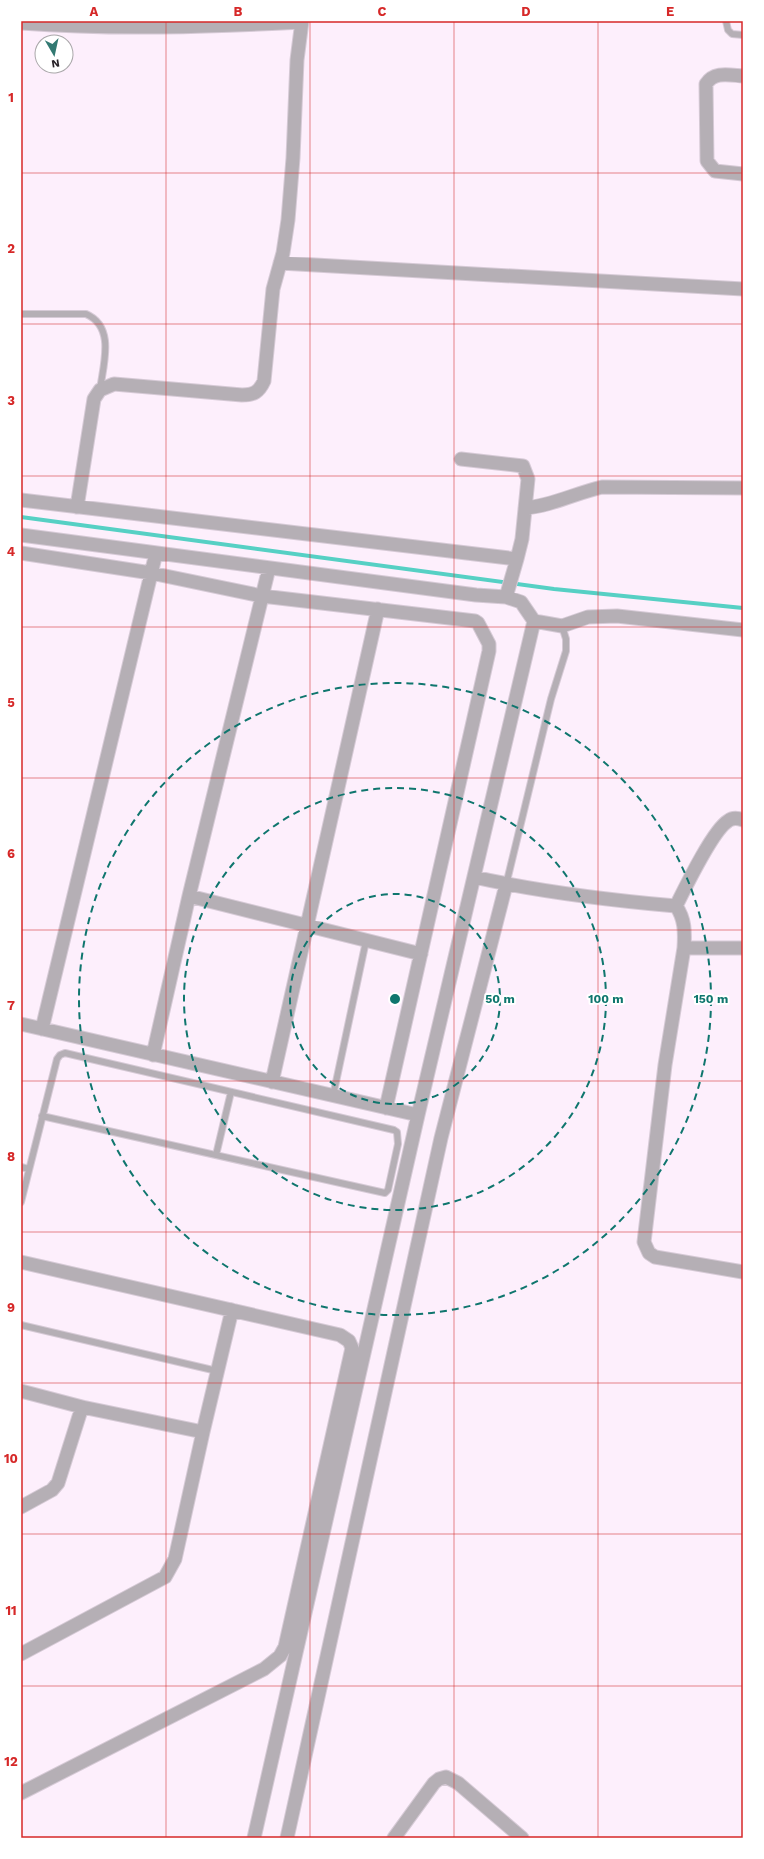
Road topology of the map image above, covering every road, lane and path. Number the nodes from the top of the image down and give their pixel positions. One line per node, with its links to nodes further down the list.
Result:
1 (726, 21): 4 (lane)
2 (302, 22): 3 (street); 7 (street)
3 (21, 23)
4 (743, 35)
5 (743, 76): 6 (street)
6 (743, 174)
7 (280, 263): 8 (street); 10 (street)
8 (743, 289)
9 (21, 314): 10 (lane)
10 (100, 390): 14 (street)
11 (461, 459): 15 (street)
12 (743, 488): 15 (street)
13 (21, 500): 14 (street)
14 (77, 507): 19 (street)
15 (525, 508): 19 (street)
16 (21, 535): 18 (street)
17 (21, 553): 21 (street)
18 (156, 553): 20 (street); 21 (street)
19 (515, 565): 22 (street)
20 (269, 568): 22 (street); 23 (street)
21 (151, 573): 23 (street); 39 (street)
22 (507, 593): 25 (street)
23 (262, 596): 24 (street); 31 (street)
24 (378, 609): 33 (street); 37 (street)
25 (534, 621): 26 (street); 29 (street)
26 (562, 626): 27 (street); 30 (lane)
27 (743, 630)
28 (743, 820): 32 (street)
29 (474, 877): 30 (street); 45 (street)
30 (506, 885): 32 (street); 64 (street)
31 (189, 896): 33 (street); 40 (street)
32 (676, 906): 35 (street)
33 (306, 926): 34 (street); 41 (street)
34 (366, 941): 37 (street); 43 (lane)
35 (684, 948): 36 (street); 52 (street)
36 (743, 948)
37 (421, 954): 44 (street)
38 (21, 1024): 39 (street)
39 (42, 1029): 40 (street)
40 (153, 1055): 41 (street)
41 (272, 1082): 43 (street)
42 (231, 1092): 46 (lane); 47 (lane); 47 (lane)
43 (333, 1096): 44 (street)
44 (386, 1108): 45 (street)
45 (418, 1115): 56 (street)
46 (42, 1116): 47 (lane); 49 (lane)
47 (216, 1155)
48 (21, 1167): 49 (lane)
49 (29, 1169): 50 (lane)
50 (21, 1202)
51 (21, 1262): 53 (street)
52 (743, 1272)
53 (232, 1310): 55 (street); 56 (street)
54 (21, 1325): 55 (lane)
55 (217, 1371): 59 (street)
56 (353, 1371): 62 (street); 63 (street)
57 (21, 1391): 58 (street)
58 (82, 1406): 59 (street); 60 (street)
59 (203, 1432): 61 (street)
60 (21, 1507)
61 (21, 1654)
62 (21, 1793)
63 (256, 1838)
64 (287, 1838)
65 (394, 1838): 66 (street)
66 (522, 1838)

